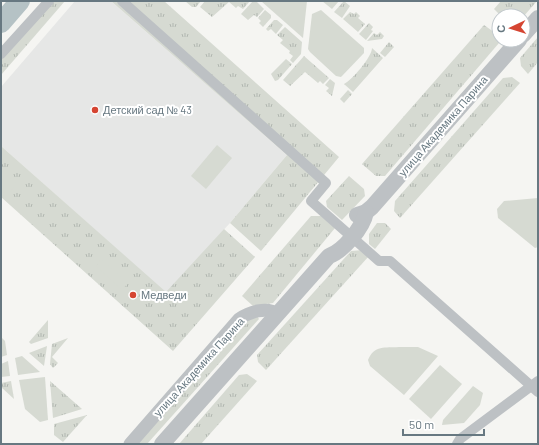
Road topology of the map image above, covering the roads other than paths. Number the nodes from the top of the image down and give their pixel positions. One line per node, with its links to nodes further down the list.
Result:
1 (49, 1): 6 (street)
2 (122, 1): 7 (street)
3 (538, 18): 4 (street)
4 (531, 26)
5 (512, 48): 7 (street, улица Академика Парина)
6 (1, 54)
7 (348, 233): 8 (street, улица Академика Парина); 9 (street)
8 (278, 314): 10 (street, улица Академика Парина); 11 (street, улица Академика Парина)
9 (536, 387): 12 (street)
10 (130, 444)
11 (162, 444)
12 (457, 444)

